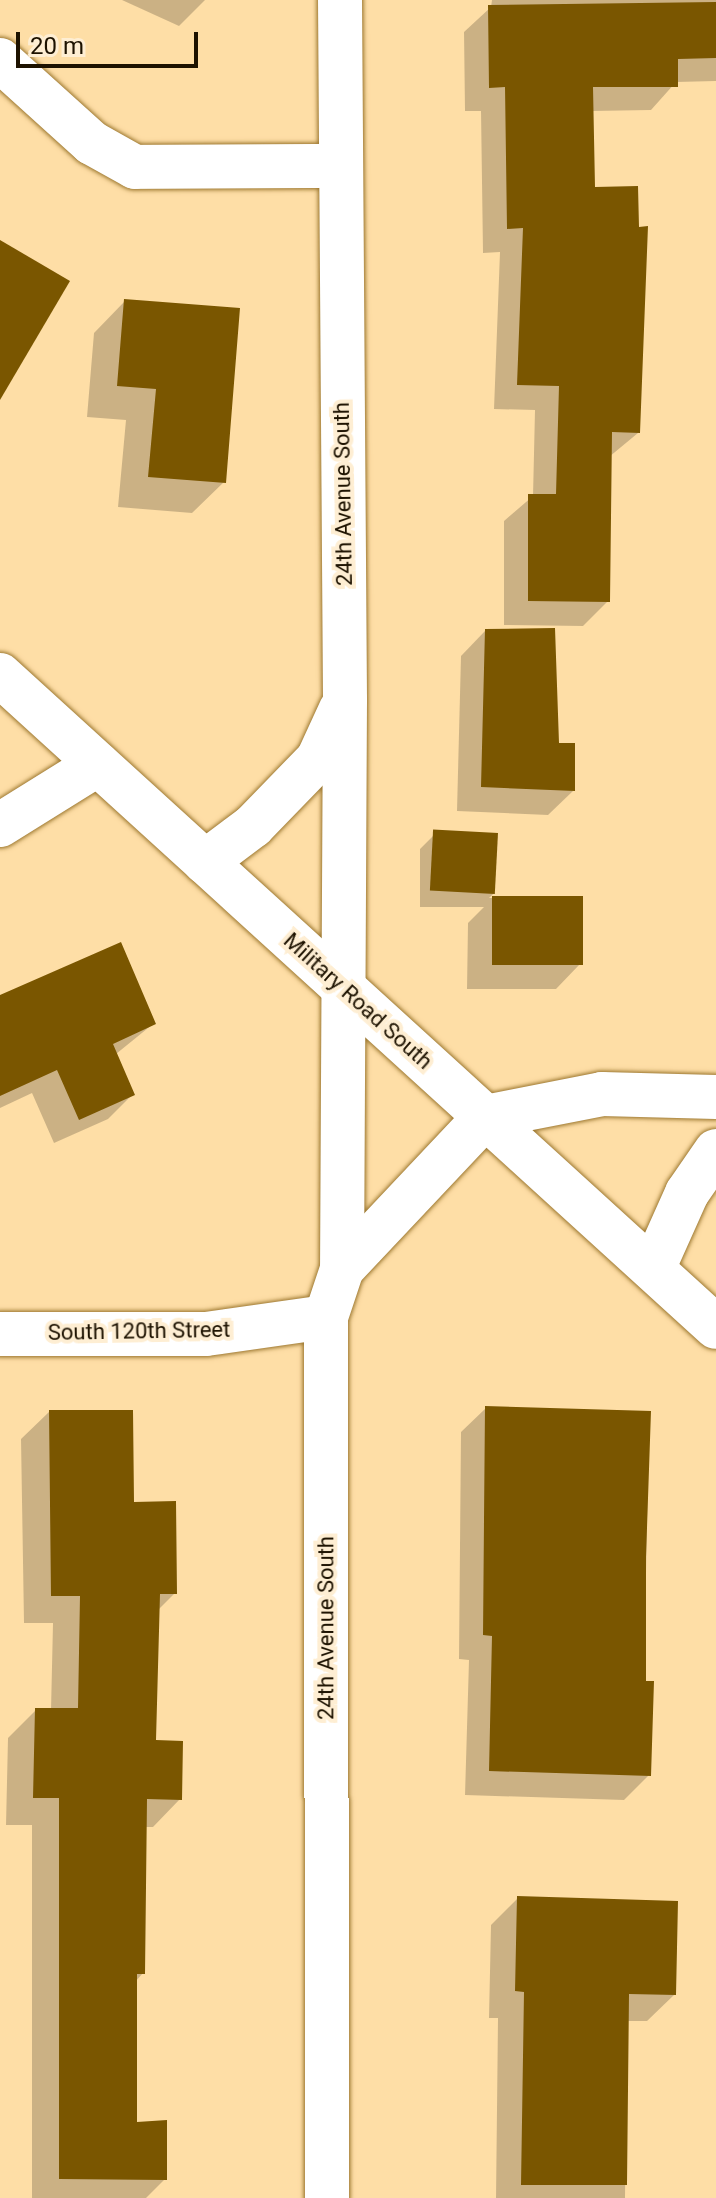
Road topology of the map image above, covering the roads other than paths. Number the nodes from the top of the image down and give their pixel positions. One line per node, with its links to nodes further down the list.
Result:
1 (340, 0): 3 (street, 24th Avenue South)
2 (0, 60): 3 (street)
3 (340, 166): 5 (street, 24th Avenue South)
4 (0, 675): 6 (street, Military Road South)
5 (345, 700): 8 (street); 9 (street, 24th Avenue South)
6 (98, 764): 7 (street); 8 (street, Military Road South)
7 (0, 825)
8 (205, 862): 9 (street, Military Road South)
9 (343, 987): 11 (street, Military Road South); 13 (street, 24th Avenue South)
10 (716, 1097): 11 (street)
11 (485, 1117): 13 (street, 24th Avenue South); 14 (street, Military Road South)
12 (716, 1151): 14 (street)
13 (342, 1269): 15 (street, 24th Avenue South)
14 (653, 1269): 16 (street, Military Road South)
15 (326, 1317): 17 (street, South 120th Street); 18 (street, 24th Avenue South)
16 (716, 1327)
17 (0, 1334)
18 (327, 2198)

